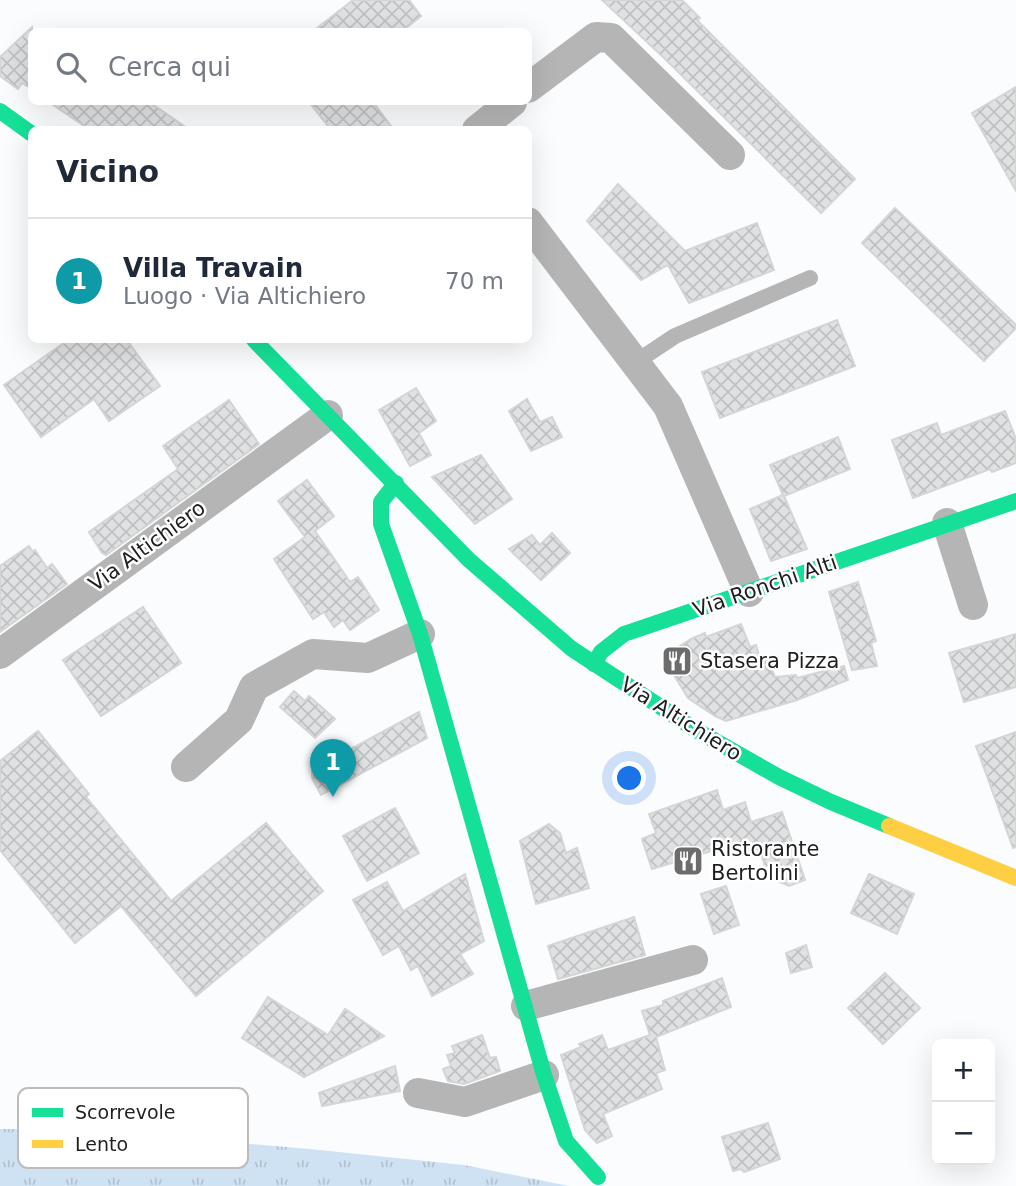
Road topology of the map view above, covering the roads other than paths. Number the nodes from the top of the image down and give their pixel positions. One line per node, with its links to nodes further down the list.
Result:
1 (532, 85): 6 (street)
2 (508, 105): 4 (street)
3 (0, 111): 5 (street)
4 (482, 126)
5 (28, 131)
6 (730, 155)
7 (532, 227): 10 (street)
8 (810, 278): 10 (lane)
9 (257, 343): 11 (street, Via Altichiero)
10 (636, 362): 15 (street)
11 (328, 415): 12 (street, Via Altichiero); 18 (street, Via Altichiero)
12 (396, 483): 17 (street); 19 (street, Via Altichiero)
13 (1016, 501): 14 (street, Via Ronchi Alti)
14 (947, 523): 15 (street, Via Ronchi Alti); 16 (street)
15 (749, 592): 19 (street, Via Ronchi Alti)
16 (973, 606)
17 (420, 634): 20 (street); 23 (street)
18 (0, 654)
19 (594, 664): 21 (street, Via Altichiero)
20 (186, 767)
21 (1016, 878)
22 (693, 960): 23 (street)
23 (526, 1006): 24 (street)
24 (544, 1075): 25 (street); 26 (street)
25 (418, 1093)
26 (598, 1177)

